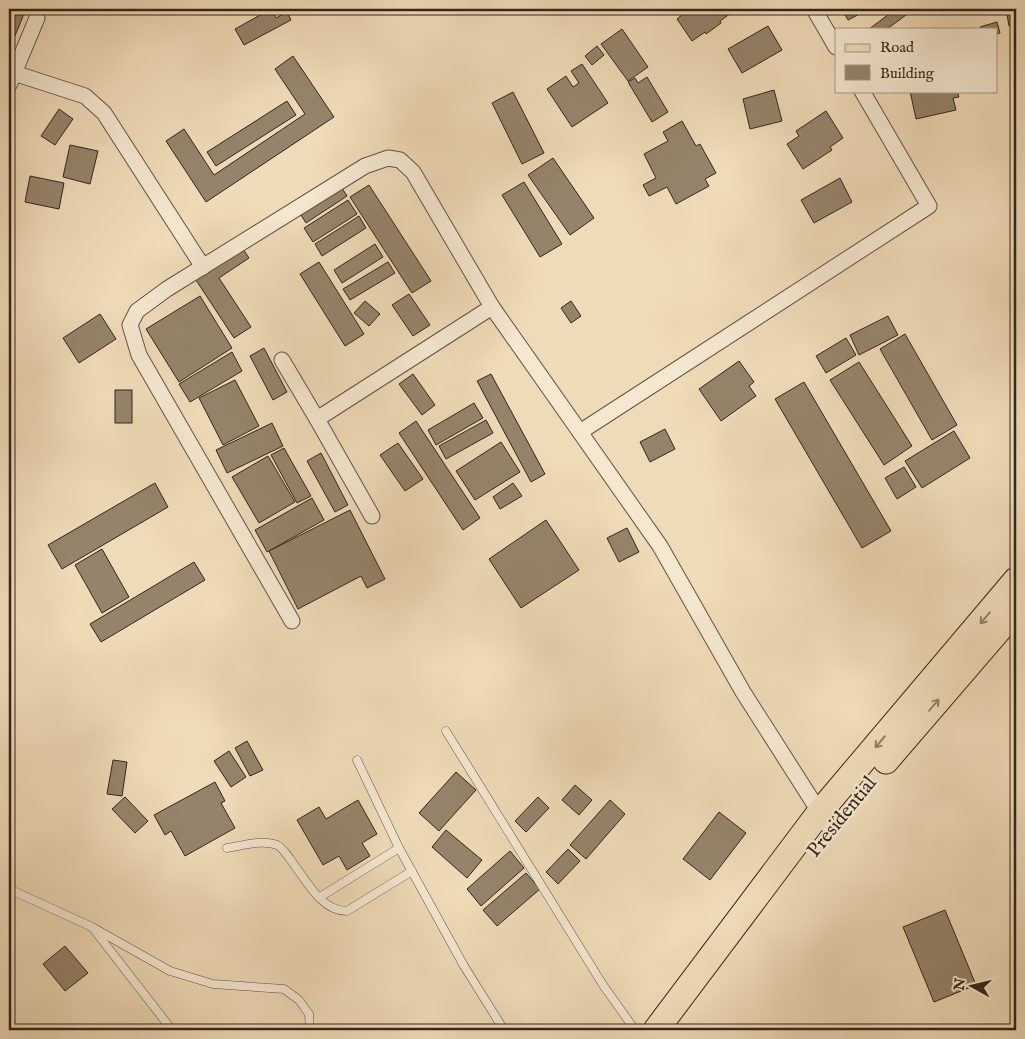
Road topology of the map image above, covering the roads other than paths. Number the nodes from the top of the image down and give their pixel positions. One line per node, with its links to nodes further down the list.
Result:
1 (814, 9): 3 (street)
2 (37, 18): 4 (street)
3 (835, 45)
4 (11, 79): 6 (street)
5 (863, 92): 10 (street)
6 (203, 267): 7 (street); 14 (street)
7 (492, 307): 9 (street); 10 (street)
8 (282, 360): 9 (street)
9 (317, 419): 11 (street)
10 (580, 432): 17 (street)
11 (372, 516)
12 (1016, 580): 17 (main road, one-way to 17)
13 (1016, 610): 17 (main road, Presidential, one-way to 13)
14 (292, 620)
15 (446, 731): 27 (lane)
16 (357, 760): 19 (lane)
17 (824, 820): 28 (main road); 29 (main road, Presidential)
18 (227, 848): 22 (lane)
19 (399, 848): 20 (lane); 22 (lane)
20 (412, 871): 22 (lane); 26 (lane)
21 (9, 889): 23 (lane)
22 (320, 897)
23 (92, 927): 24 (lane); 25 (lane)
24 (172, 1030)
25 (310, 1030)
26 (504, 1030)
27 (635, 1030)
28 (656, 1030)
29 (675, 1030)

